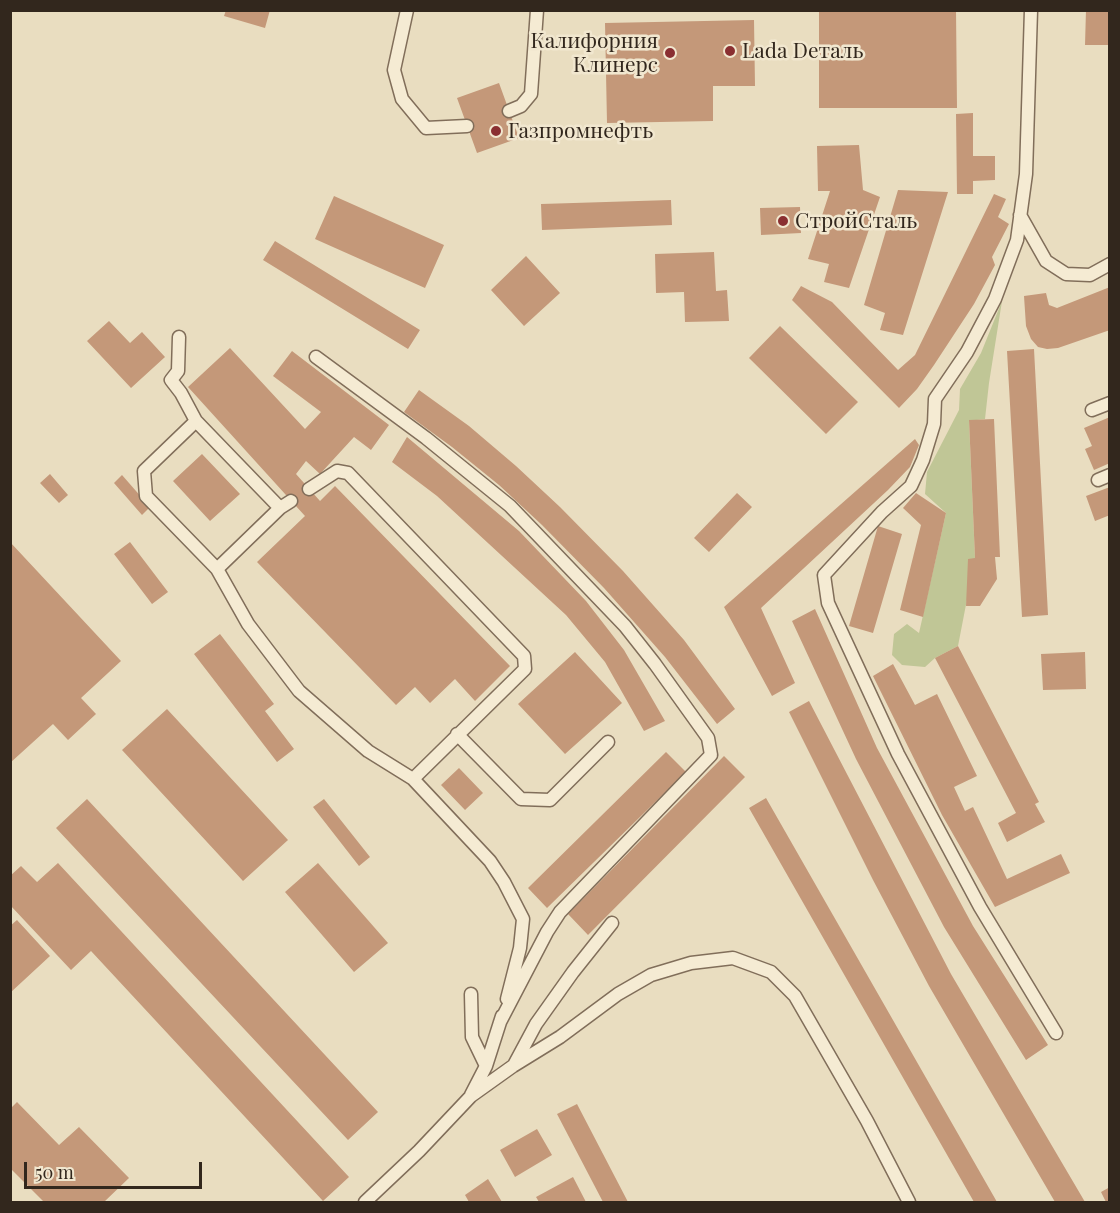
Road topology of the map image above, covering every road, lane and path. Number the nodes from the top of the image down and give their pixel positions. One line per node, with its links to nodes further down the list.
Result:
1 (407, 10): 5 (lane)
2 (537, 10): 4 (lane)
3 (1031, 10): 6 (lane)
4 (508, 111)
5 (467, 126)
6 (1020, 215): 7 (lane); 21 (lane)
7 (1110, 264)
8 (179, 337): 12 (lane)
9 (315, 357): 20 (lane)
10 (1110, 403): 11 (lane)
11 (1092, 410)
12 (196, 421): 14 (lane); 14 (lane)
13 (309, 489): 15 (lane)
14 (217, 569): 17 (lane)
15 (457, 734): 16 (lane); 17 (lane)
16 (608, 742)
17 (412, 779): 20 (lane)
18 (612, 923): 23 (lane)
19 (471, 994): 22 (lane)
20 (500, 1022): 22 (lane)
21 (1056, 1033)
22 (486, 1066): 24 (lane)
23 (513, 1066): 24 (lane); 26 (lane)
24 (471, 1096): 25 (lane)
25 (366, 1203)
26 (909, 1203)

